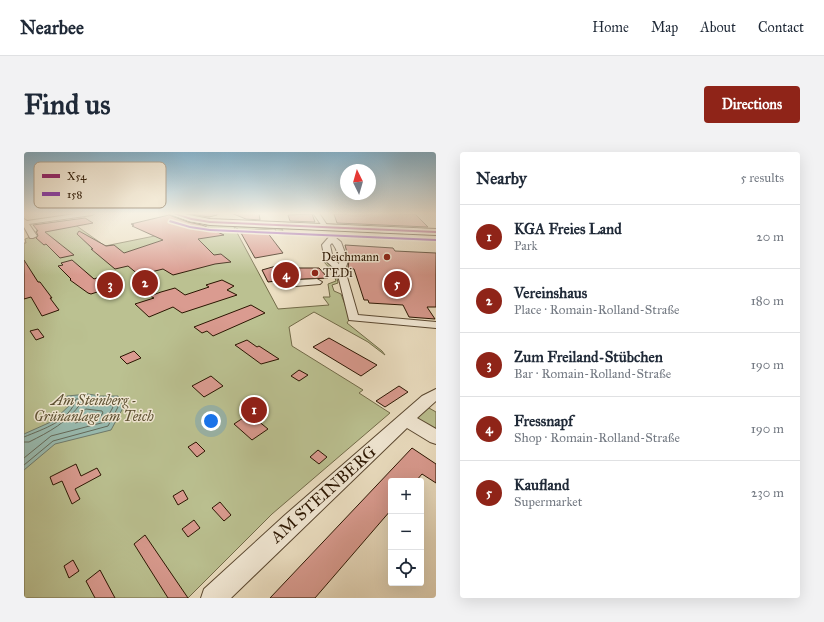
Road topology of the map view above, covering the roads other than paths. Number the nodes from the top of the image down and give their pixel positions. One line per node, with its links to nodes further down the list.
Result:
1 (330, 234): 2 (street)
2 (332, 243): 3 (street); 3 (street)
3 (342, 266): 6 (street)
4 (317, 282): 5 (street)
5 (284, 284)
6 (436, 325)
7 (435, 398): 8 (street, AM STEINBERG)
8 (406, 419): 9 (street); 10 (street, AM STEINBERG)
9 (436, 437)
10 (213, 598)

